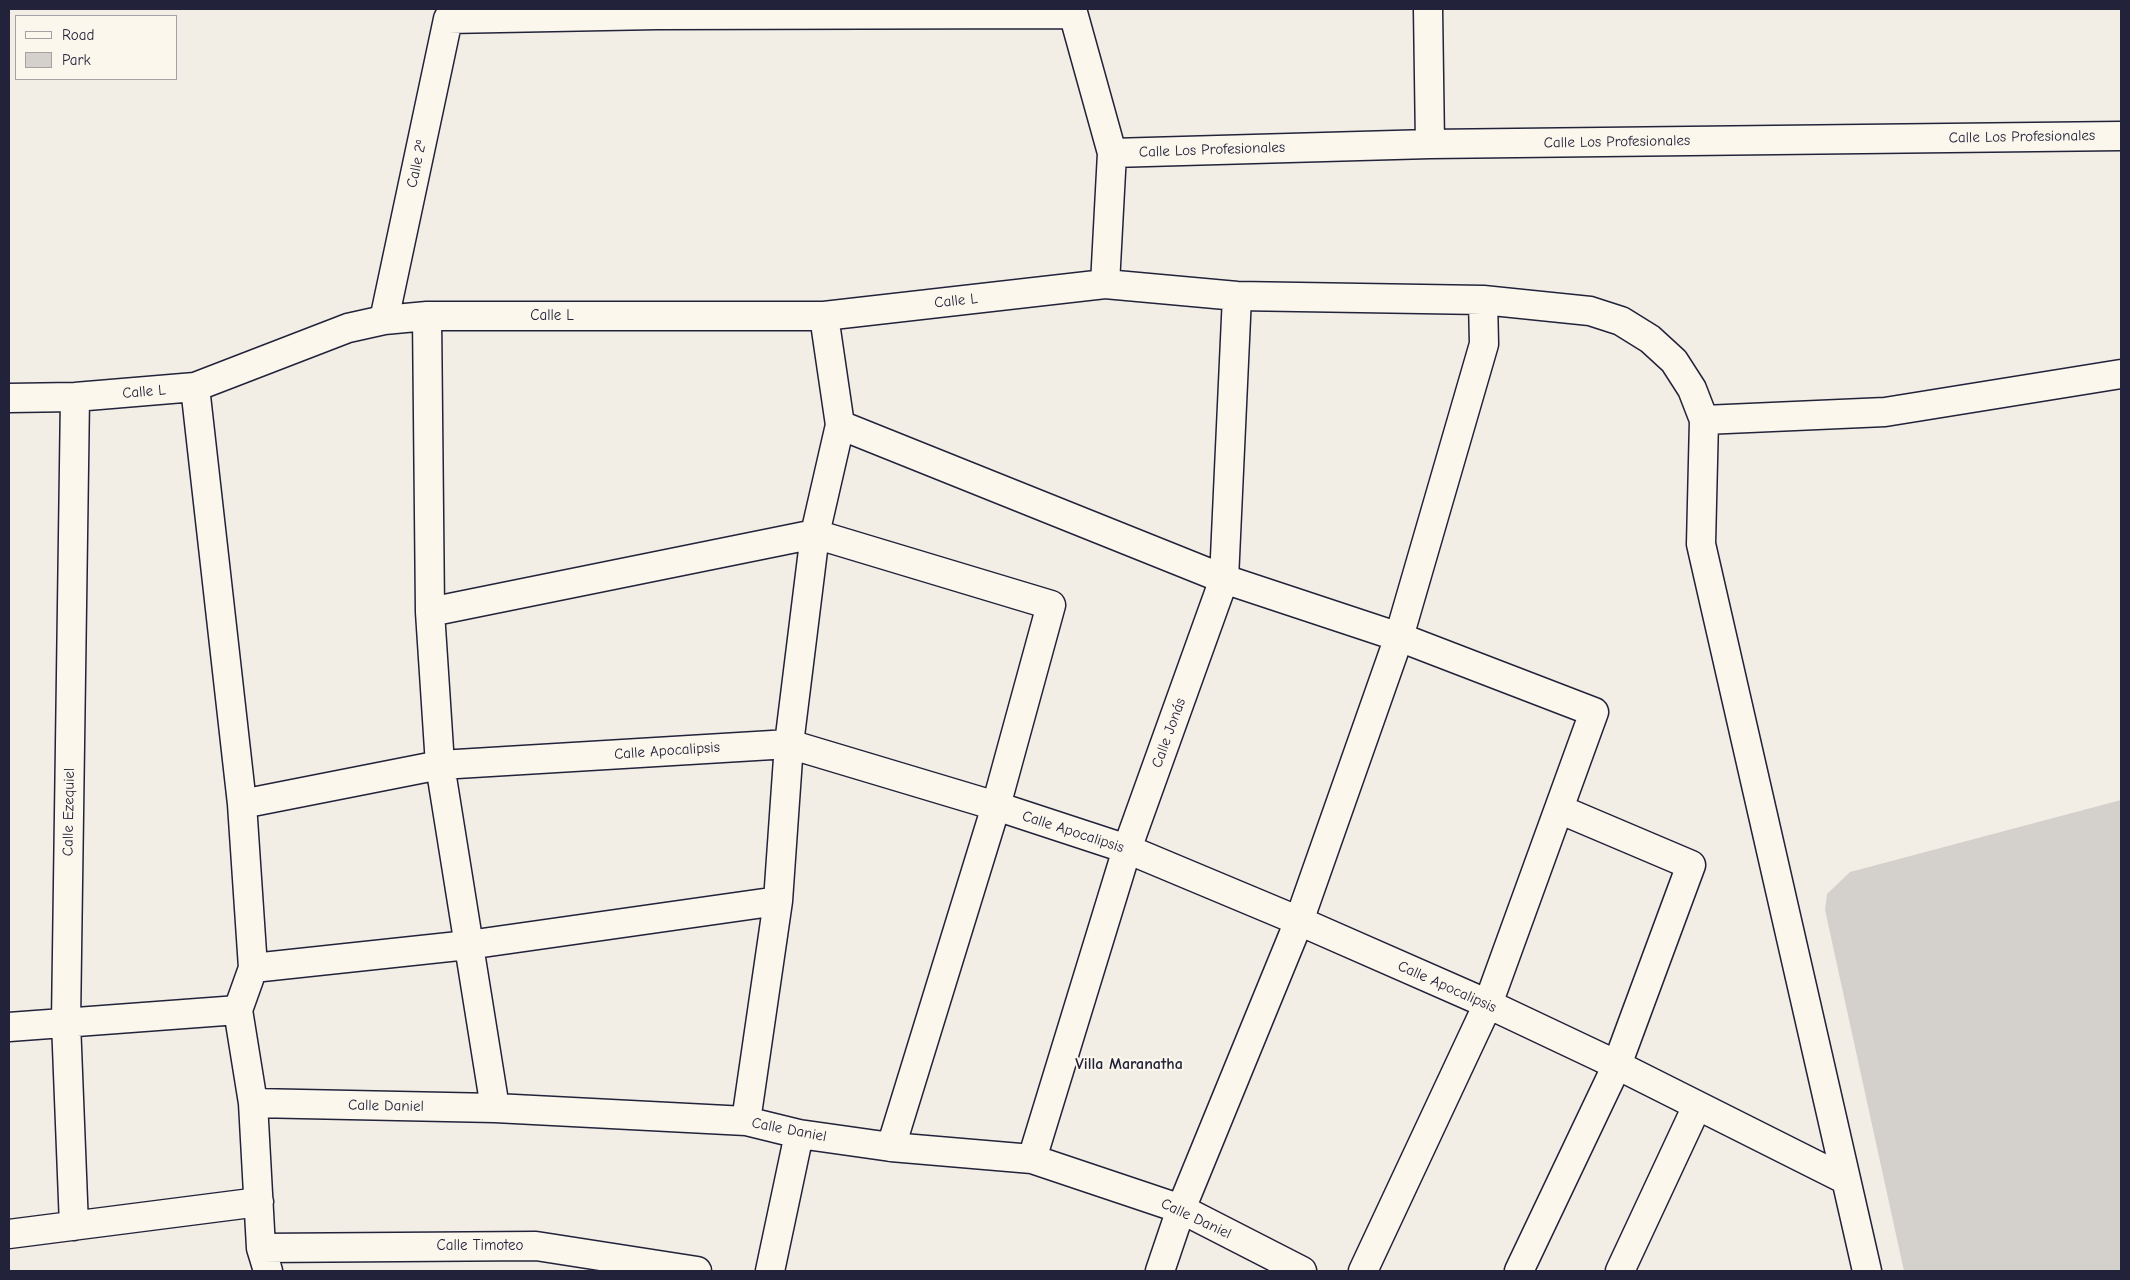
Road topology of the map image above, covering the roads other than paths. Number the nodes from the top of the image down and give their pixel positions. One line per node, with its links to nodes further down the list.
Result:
1 (1428, 9): 6 (street)
2 (658, 12): 3 (street); 4 (street)
3 (1072, 12): 7 (street)
4 (451, 14): 13 (street, Calle 2ª)
5 (2121, 136): 6 (street, Calle Los Profesionales)
6 (1430, 144): 7 (street, Calle Los Profesionales)
7 (1112, 153): 8 (street)
8 (1105, 284): 9 (street, Calle L); 12 (street, Calle L)
9 (1236, 296): 10 (street, Calle L); 21 (street, Calle Jonás)
10 (1483, 300): 18 (street, Calle L); 23 (street)
11 (427, 316): 12 (street, Calle L); 13 (street, Calle L); 22 (street)
12 (824, 316): 19 (street)
13 (384, 320): 15 (street, Calle L)
14 (2121, 374): 18 (street)
15 (195, 388): 16 (street, Calle L); 26 (street)
16 (75, 397): 17 (street, Calle L); 36 (street, Calle Ezequiel)
17 (9, 398)
18 (1704, 420): 46 (street)
19 (840, 425): 20 (street); 21 (street)
20 (815, 534): 22 (street); 24 (street); 27 (street)
21 (1224, 579): 23 (street); 29 (street, Calle Jonás)
22 (430, 612): 25 (street)
23 (1399, 638): 28 (street); 31 (street)
24 (789, 744): 25 (street, Calle Apocalipsis); 27 (street, Calle Apocalipsis); 30 (street)
25 (440, 765): 26 (street, Calle Apocalipsis); 32 (street)
26 (242, 804): 33 (street)
27 (996, 806): 29 (street, Calle Apocalipsis); 44 (street)
28 (1560, 810): 34 (street); 38 (street)
29 (1127, 849): 31 (street, Calle Apocalipsis); 45 (street, Calle Jonás)
30 (778, 901): 32 (street); 42 (street)
31 (1299, 921): 34 (street, Calle Apocalipsis); 48 (street)
32 (468, 945): 33 (street); 41 (street)
33 (253, 968): 35 (street)
34 (1488, 1004): 38 (street, Calle Apocalipsis); 56 (street)
35 (238, 1010): 36 (street); 39 (street)
36 (66, 1022): 37 (street); 49 (street, Calle Ezequiel)
37 (9, 1028)
38 (1617, 1065): 40 (street, Calle Apocalipsis); 57 (street)
39 (253, 1103): 41 (street, Calle Daniel); 47 (street)
40 (1697, 1106): 46 (street, Calle Apocalipsis); 58 (street)
41 (495, 1108): 42 (street, Calle Daniel)
42 (746, 1121): 43 (street, Calle Daniel)
43 (799, 1134): 44 (street, Calle Daniel); 53 (street)
44 (891, 1147): 45 (street, Calle Daniel)
45 (1032, 1158): 48 (street, Calle Daniel)
46 (1846, 1180): 59 (street)
47 (259, 1202): 49 (street); 51 (street)
48 (1181, 1209): 54 (street); 55 (street, Calle Daniel)
49 (74, 1226): 50 (street)
50 (9, 1234)
51 (264, 1259): 52 (street, Calle Timoteo)
52 (697, 1271)
53 (770, 1271)
54 (1160, 1271)
55 (1302, 1271)
56 (1363, 1271)
57 (1519, 1271)
58 (1620, 1271)
59 (1867, 1271)

